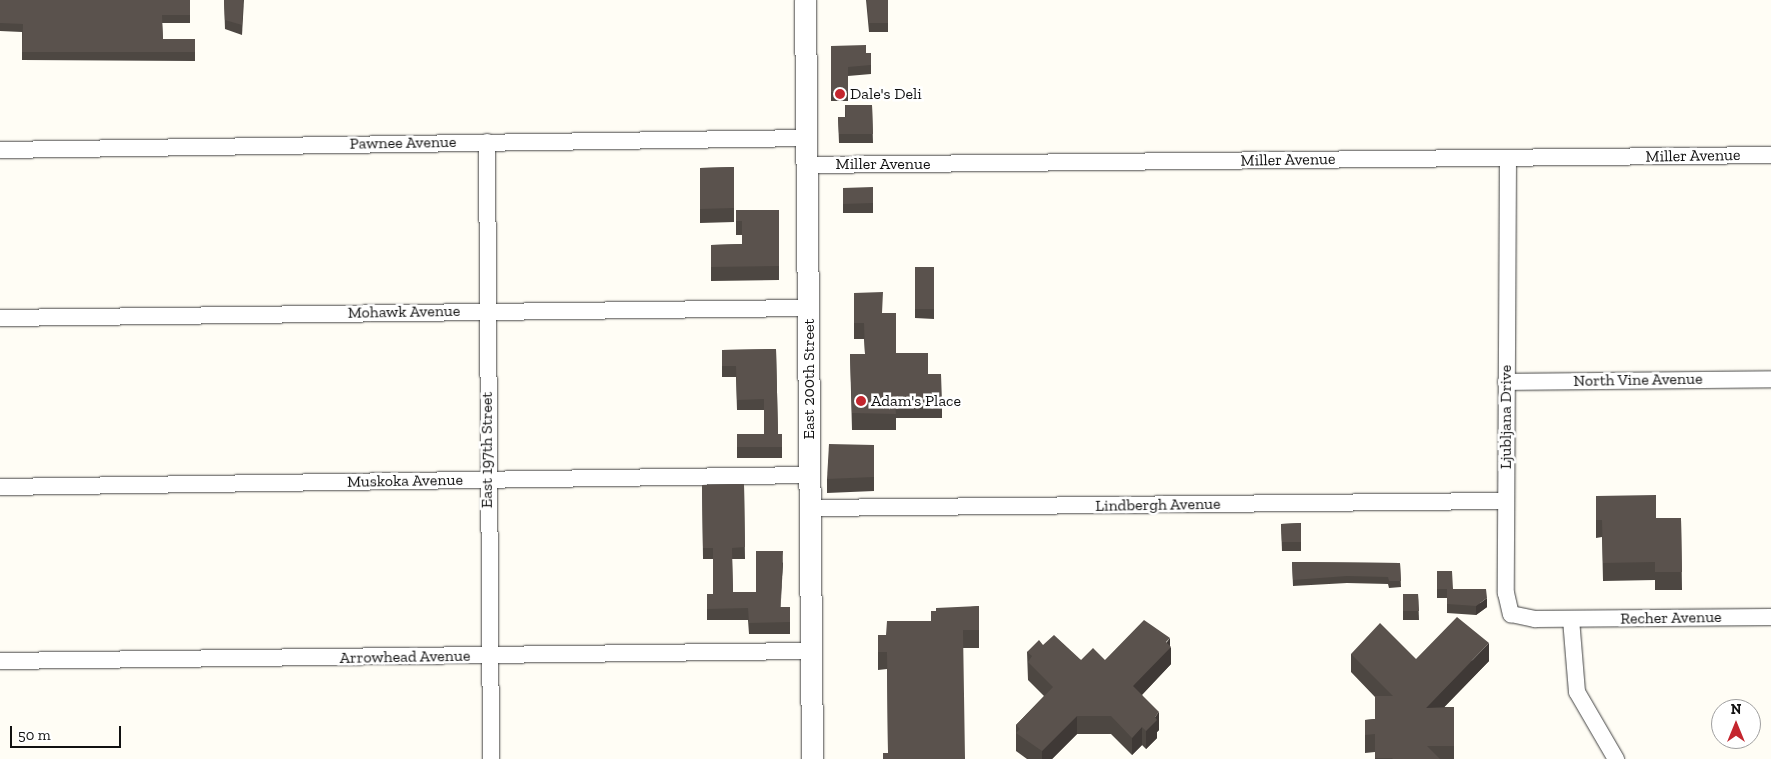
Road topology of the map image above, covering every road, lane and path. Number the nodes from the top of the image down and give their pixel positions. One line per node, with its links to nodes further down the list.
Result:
1 (805, 0): 2 (street, East 200th Street)
2 (807, 138): 3 (street, Pawnee Avenue); 7 (street, East 200th Street)
3 (487, 142): 4 (street, Pawnee Avenue); 9 (street, East 197th Street)
4 (0, 150)
5 (1771, 155): 6 (street, Miller Avenue)
6 (1508, 158): 7 (street, Miller Avenue); 12 (street, Ljubljana Drive)
7 (806, 165): 8 (street, East 200th Street)
8 (808, 308): 9 (street, Mohawk Avenue); 13 (street, East 200th Street)
9 (487, 311): 10 (street, Mohawk Avenue); 14 (street, East 197th Street)
10 (0, 318)
11 (1771, 379): 12 (street, North Vine Avenue)
12 (1506, 382): 16 (street, Ljubljana Drive)
13 (810, 475): 14 (street, Muskoka Avenue); 17 (street, East 200th Street)
14 (487, 480): 15 (street, Muskoka Avenue); 21 (street, East 197th Street)
15 (0, 488)
16 (1506, 501): 17 (street, Lindbergh Avenue); 19 (street, Ljubljana Drive)
17 (810, 508): 20 (street, East 200th Street)
18 (1771, 617): 19 (street, Recher Avenue)
19 (1570, 618): 25 (street)
20 (811, 652): 21 (street, Arrowhead Avenue); 24 (street, East 200th Street)
21 (490, 656): 22 (street, Arrowhead Avenue); 23 (street, East 197th Street)
22 (0, 661)
23 (490, 759)
24 (812, 759)
25 (1616, 759)

